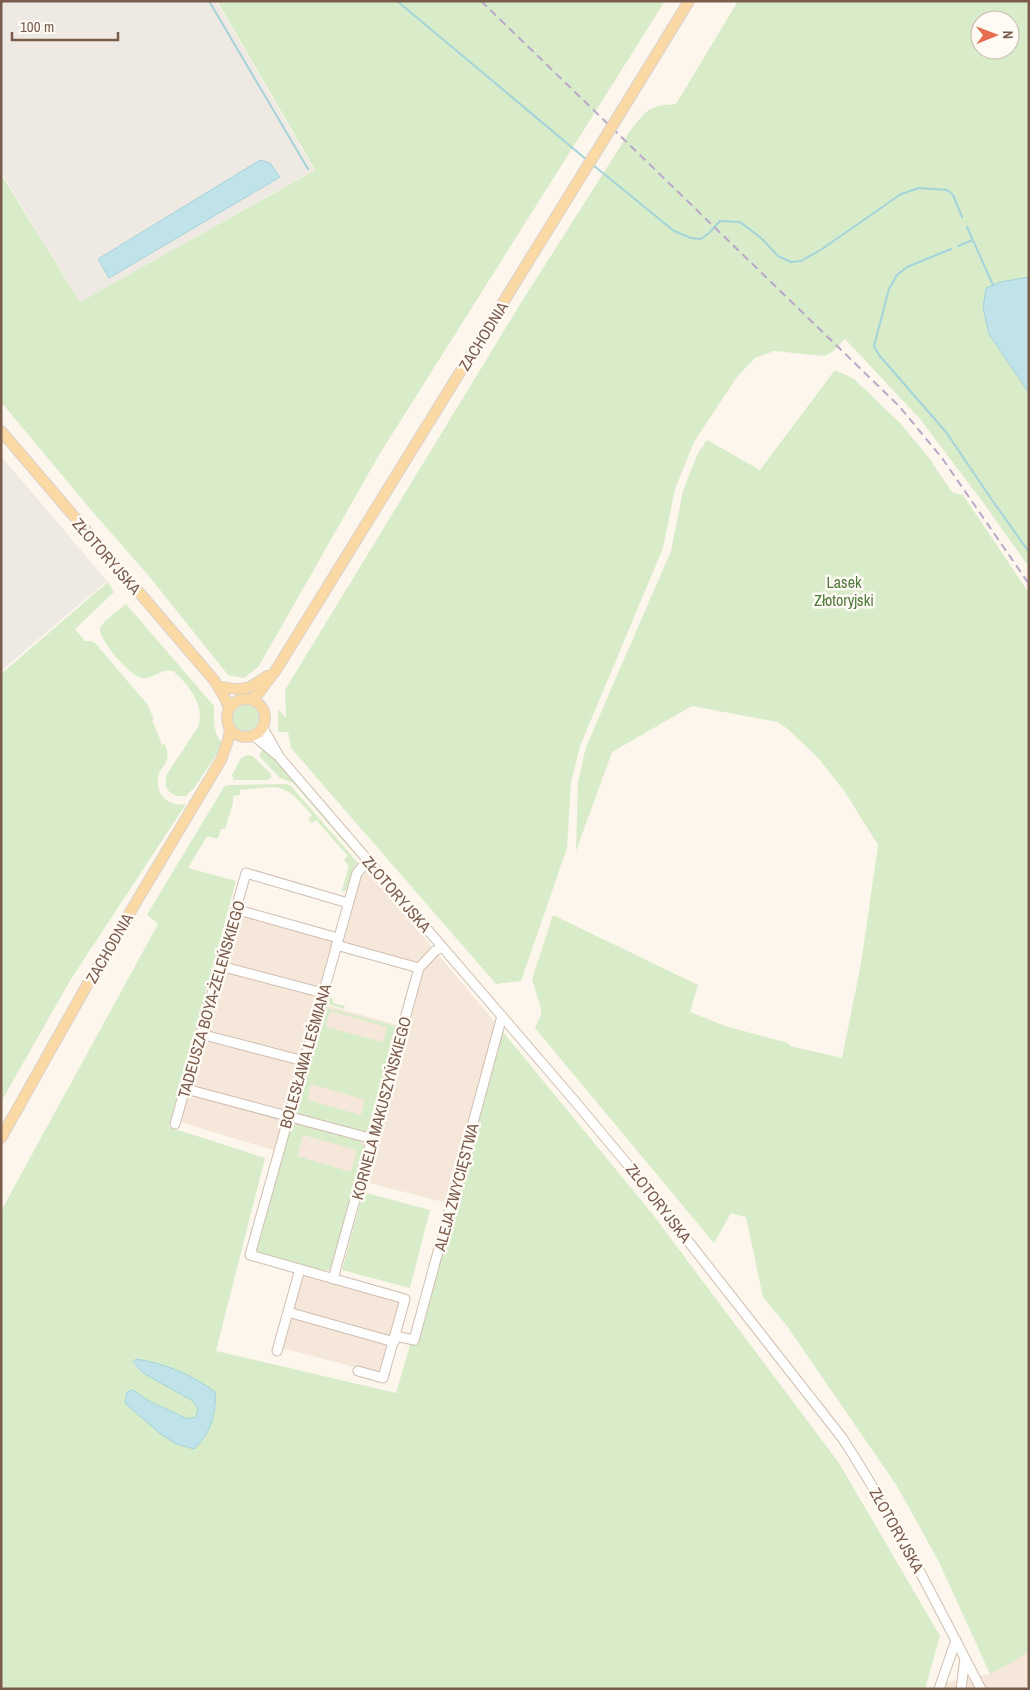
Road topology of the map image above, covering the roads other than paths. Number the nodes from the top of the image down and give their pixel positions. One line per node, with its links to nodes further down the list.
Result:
1 (689, 1): 3 (main road, ZACHODNIA, bridge)
2 (1, 431): 4 (main road, ZŁOTORYJSKA)
3 (276, 670): 5 (main road); 6 (main road, ZACHODNIA); 7 (main road, ZACHODNIA)
4 (214, 680): 5 (main road, ZŁOTORYJSKA); 8 (main road, ZŁOTORYJSKA)
5 (223, 687): 6 (main road, ZŁOTORYJSKA)
6 (246, 699): 7 (main road); 8 (main road)
7 (263, 708): 9 (main road)
8 (229, 709): 10 (main road)
9 (263, 728): 11 (main road); 13 (street, ZŁOTORYJSKA)
10 (230, 729): 12 (main road); 14 (main road, ZACHODNIA)
11 (254, 736): 12 (main road); 13 (street, ZŁOTORYJSKA)
12 (242, 737): 14 (main road, ZACHODNIA)
13 (280, 758): 15 (street, ZŁOTORYJSKA)
14 (221, 760): 29 (main road, ZACHODNIA)
15 (368, 860): 16 (street, BOLESŁAWA LEŚMIANA); 19 (street, ZŁOTORYJSKA)
16 (348, 903): 18 (street, BOLESŁAWA LEŚMIANA); 20 (street, TADEUSZA BOYA-ŻELEŃSKIEGO)
17 (242, 910): 18 (street)
18 (337, 941): 21 (street); 22 (street, BOLESŁAWA LEŚMIANA)
19 (442, 947): 21 (street); 23 (street, ZŁOTORYJSKA)
20 (220, 966): 22 (street); 26 (street, TADEUSZA BOYA-ŻELEŃSKIEGO)
21 (419, 968): 30 (street, KORNELA MAKUSZYŃSKIEGO)
22 (323, 993): 25 (street, BOLESŁAWA LEŚMIANA)
23 (502, 1016): 34 (street, ALEJA ZWYCIĘSTWA); 37 (street, ZŁOTORYJSKA)
24 (208, 1036): 25 (street)
25 (304, 1061): 27 (street, BOLESŁAWA LEŚMIANA)
26 (186, 1089): 27 (street); 28 (street, TADEUSZA BOYA-ŻELEŃSKIEGO)
27 (288, 1116): 30 (street); 31 (street, BOLESŁAWA LEŚMIANA)
28 (176, 1124)
29 (1, 1138)
30 (373, 1139): 32 (street, KORNELA MAKUSZYŃSKIEGO)
31 (300, 1269): 32 (street); 33 (street)
32 (333, 1278): 34 (street)
33 (288, 1312): 34 (street); 35 (street)
34 (395, 1339): 36 (street)
35 (278, 1351)
36 (358, 1371)
37 (956, 1640): 38 (street, ZŁOTORYJSKA); 39 (street)
38 (965, 1658): 40 (street); 41 (street, ZŁOTORYJSKA)
39 (939, 1689)
40 (961, 1689)
41 (981, 1689)

